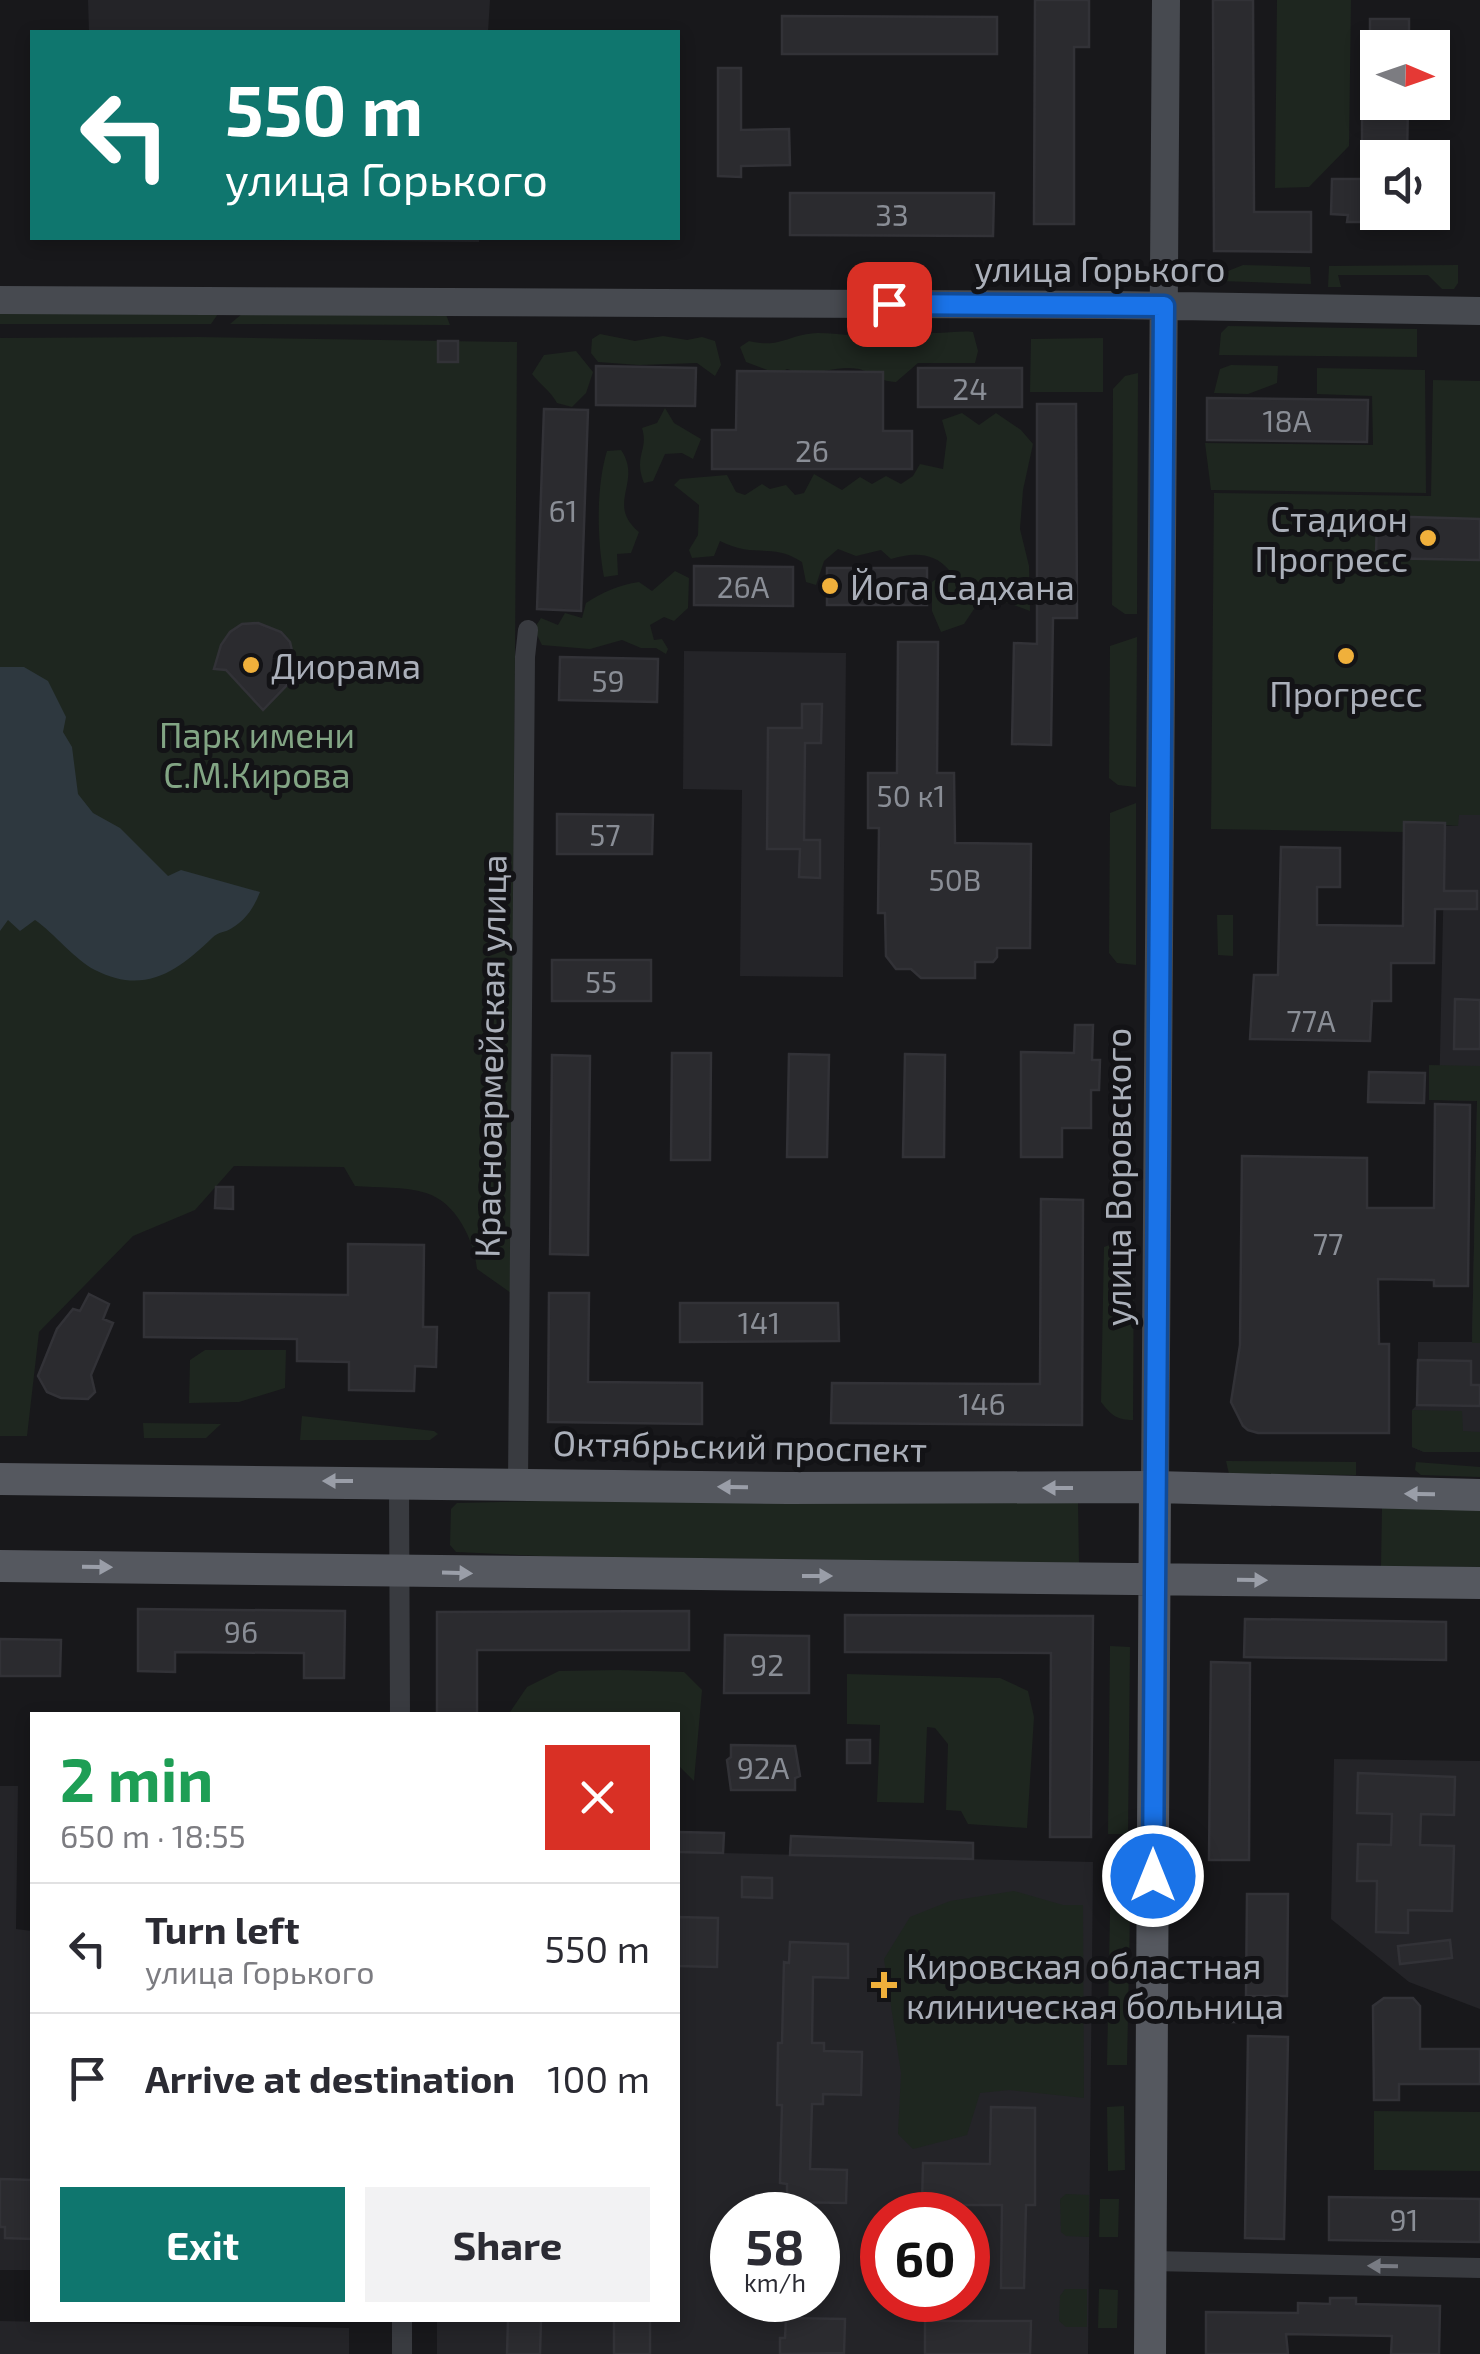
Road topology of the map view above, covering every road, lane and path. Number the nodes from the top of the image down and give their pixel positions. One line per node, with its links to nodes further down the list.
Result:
1 (1166, 0): 3 (main road, улица Воровского)
2 (0, 300): 3 (main road, улица Горького)
3 (1164, 306): 4 (main road, улица Горького); 9 (main road, улица Воровского)
4 (1480, 311)
5 (528, 630): 8 (street, Красноармейская улица)
6 (0, 1479): 7 (main road, Октябрьский проспект, one-way to 6)
7 (400, 1482): 8 (main road, Октябрьский проспект); 12 (street)
8 (518, 1483): 9 (main road, Октябрьский проспект, one-way to 8)
9 (1156, 1488): 10 (main road, Октябрьский проспект, one-way to 9); 13 (main road, улица Воровского)
10 (1480, 1495)
11 (0, 1566): 12 (main road, one-way to 12)
12 (400, 1571): 13 (main road, one-way to 13); 15 (street)
13 (1154, 1579): 14 (main road, one-way to 14); 16 (main road, улица Воровского)
14 (1480, 1583)
15 (400, 1712)
16 (1150, 2261): 17 (street, one-way to 16); 20 (main road, улица Воровского)
17 (1480, 2268)
18 (402, 2322): 19 (street)
19 (402, 2354)
20 (1150, 2354)

